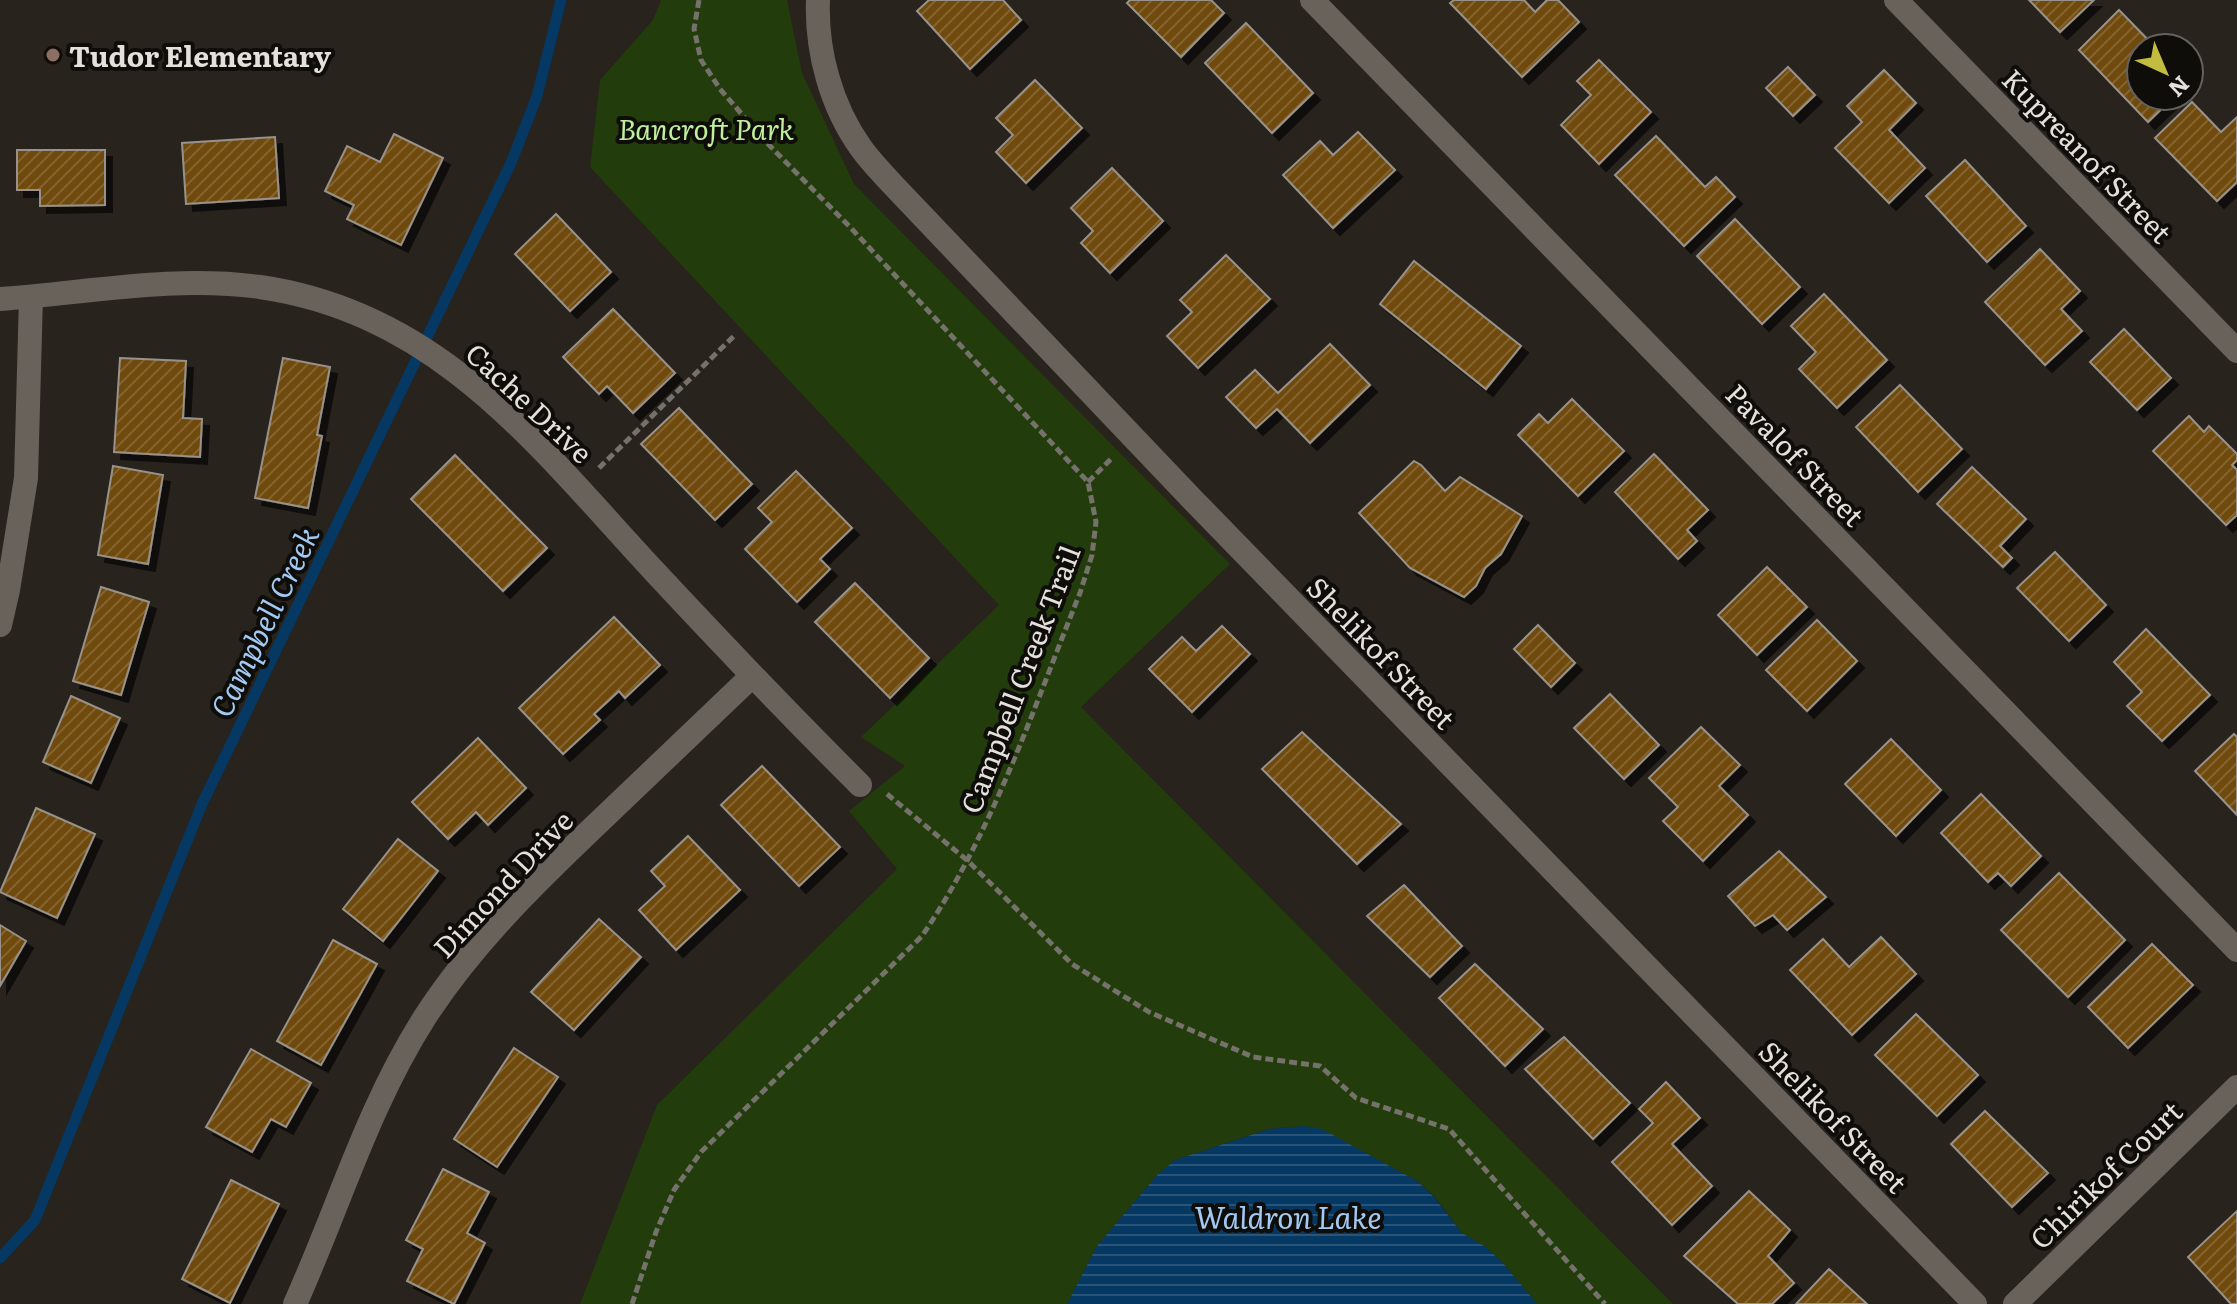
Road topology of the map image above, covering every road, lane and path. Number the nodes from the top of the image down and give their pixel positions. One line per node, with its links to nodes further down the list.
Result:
1 (699, 0): 13 (path, Campbell Creek Trail)
2 (818, 0): 19 (street, Shelikof Street)
3 (1312, 0): 14 (street, Pavalof Street)
4 (1896, 0): 8 (street, Kupreanof Street)
5 (31, 297): 6 (street, Cache Drive); 9 (street, Cache Drive); 10 (street)
6 (0, 299)
7 (736, 334): 9 (path)
8 (2237, 351)
9 (578, 488): 11 (street, Cache Drive)
10 (0, 625)
11 (752, 676): 12 (street, Cache Drive); 16 (street, Dimond Drive)
12 (860, 785): 13 (path)
13 (968, 861): 17 (path, Campbell Creek Trail); 18 (path)
14 (2237, 950)
15 (2237, 1087): 20 (street, Chirikof Court)
16 (295, 1304)
17 (632, 1304)
18 (1605, 1304)
19 (1975, 1304)
20 (2015, 1304)

